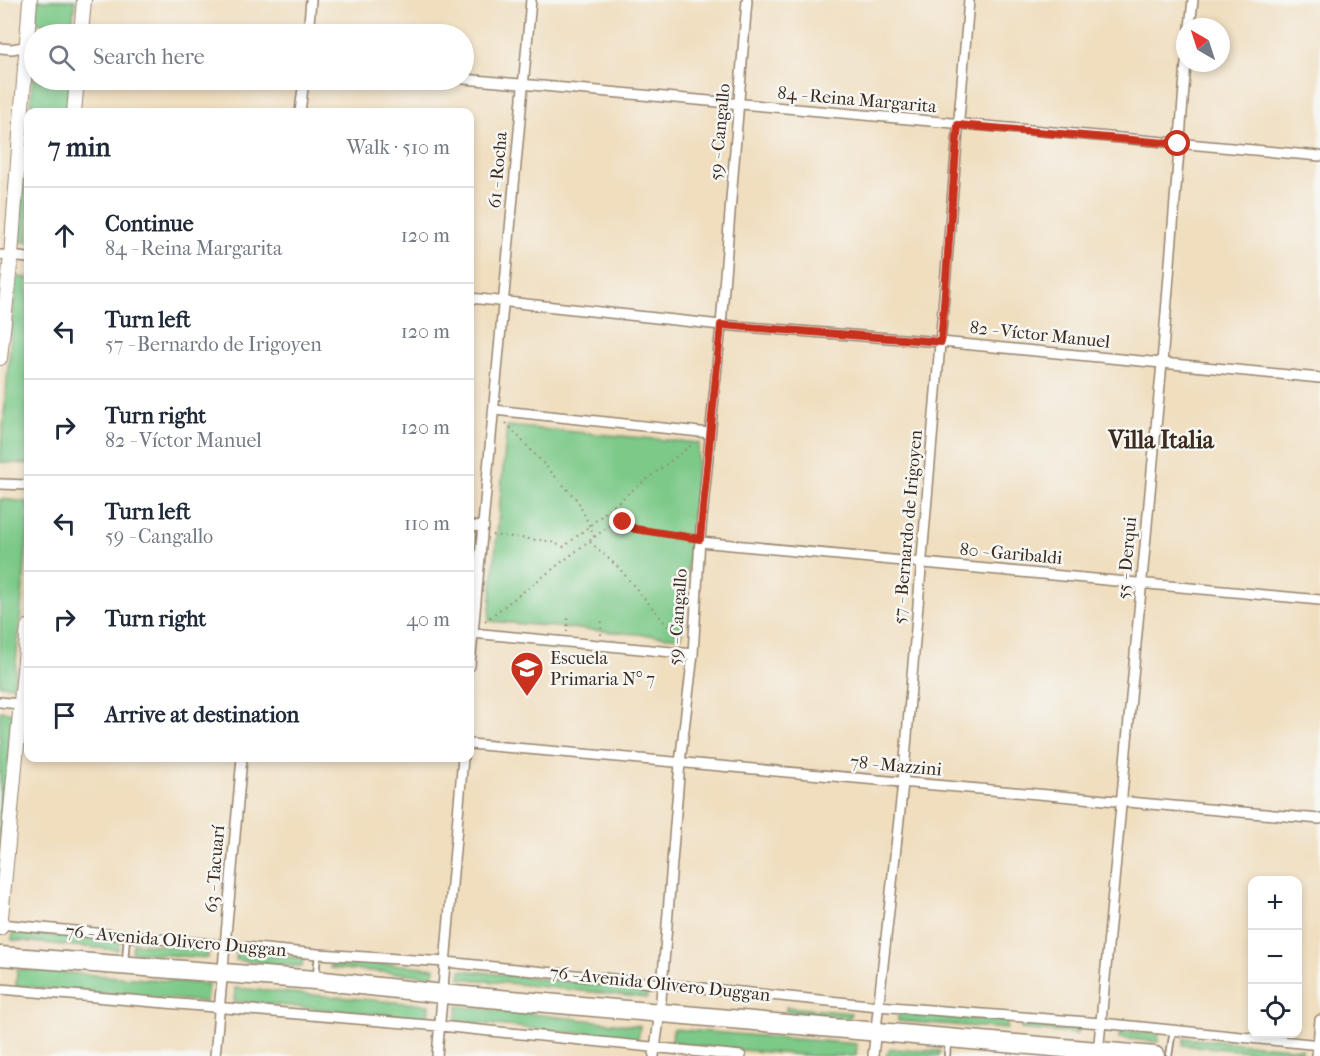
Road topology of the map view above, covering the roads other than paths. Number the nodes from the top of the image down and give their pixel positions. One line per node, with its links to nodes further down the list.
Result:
1 (30, 0): 9 (main road)
2 (84, 0): 10 (main road)
3 (311, 0): 11 (street)
4 (531, 0): 16 (street, 61 - Rocha)
5 (747, 0): 20 (street, 59 - Cangallo)
6 (969, 0): 23 (street, 57 - Bernardo de Irigoyen)
7 (1192, 0): 8 (street)
8 (1191, 18)
9 (30, 24)
10 (82, 24)
11 (309, 24)
12 (24, 46): 13 (street)
13 (0, 48)
14 (1185, 72): 24 (street, 55 - Derqui)
15 (474, 80): 16 (street, 84 - Reina Margarita)
16 (522, 85): 20 (street, 84 - Reina Margarita); 29 (street, 61 - Rocha)
17 (25, 90): 26 (main road)
18 (76, 90): 21 (main road)
19 (303, 90): 22 (street)
20 (738, 106): 23 (street, 84 - Reina Margarita); 30 (street, 59 - Cangallo)
21 (74, 108)
22 (300, 108)
23 (958, 125): 24 (street, 84 - Reina Margarita); 31 (street, 57 - Bernardo de Irigoyen)
24 (1178, 144): 25 (street, 84 - Reina Margarita); 33 (street, 55 - Derqui)
25 (1320, 156)
26 (6, 255): 27 (street); 32 (main road)
27 (24, 257)
28 (474, 298): 29 (street, 82 - Víctor Manuel)
29 (503, 301): 30 (street, 82 - Víctor Manuel); 35 (street, 61 - Rocha)
30 (721, 325): 31 (street, 82 - Víctor Manuel); 36 (street, 59 - Cangallo)
31 (941, 342): 33 (street, 82 - Víctor Manuel); 42 (street, 57 - Bernardo de Irigoyen)
32 (0, 358)
33 (1162, 363): 34 (street, 82 - Víctor Manuel); 43 (street, 55 - Derqui)
34 (1320, 378)
35 (494, 410): 36 (street); 40 (street, 61 - Rocha)
36 (708, 433): 41 (street, 59 - Cangallo)
37 (0, 484): 38 (street)
38 (24, 486)
39 (474, 527): 40 (street)
40 (484, 531): 45 (street, 61 - Rocha)
41 (700, 540): 42 (street, 80 - Garibaldi); 47 (street, 59 - Cangallo)
42 (922, 563): 43 (street, 80 - Garibaldi); 55 (street, 57 - Bernardo de Irigoyen)
43 (1142, 583): 44 (street, 80 - Garibaldi); 56 (street, 55 - Derqui)
44 (1320, 600)
45 (474, 616)
46 (474, 633): 47 (street)
47 (693, 654): 54 (street, 59 - Cangallo)
48 (0, 702): 49 (street)
49 (24, 705)
50 (24, 713): 58 (main road)
51 (474, 744): 54 (street, 78 - Mazzini)
52 (242, 762): 61 (street, 63 - Tacuarí)
53 (463, 762): 64 (street)
54 (680, 763): 55 (street, 78 - Mazzini); 68 (street, 59 - Cangallo)
55 (903, 783): 56 (street, 78 - Mazzini); 71 (street, 57 - Bernardo de Irigoyen)
56 (1120, 803): 57 (street, 78 - Mazzini); 75 (street, 55 - Derqui)
57 (1320, 819)
58 (1, 905): 59 (main road)
59 (0, 926): 60 (street, 76 - Avenida Olivero Duggan)
60 (127, 936): 61 (street, 76 - Avenida Olivero Duggan); 65 (lane)
61 (225, 946): 62 (street, 76 - Avenida Olivero Duggan); 66 (street, 63 - Tacuarí)
62 (318, 954): 64 (street, 76 - Avenida Olivero Duggan); 67 (lane)
63 (0, 956): 65 (highway, 76 - Avenida Olivero Duggan)
64 (446, 962): 68 (street, 76 - Avenida Olivero Duggan); 70 (street)
65 (124, 964): 66 (highway, 76 - Avenida Olivero Duggan)
66 (221, 972): 67 (highway, 76 - Avenida Olivero Duggan); 72 (street, 63 - Tacuarí)
67 (315, 980): 70 (highway, 76 - Avenida Olivero Duggan)
68 (661, 985): 71 (street, 76 - Avenida Olivero Duggan); 73 (street, 59 - Cangallo)
69 (0, 989): 72 (street)
70 (443, 994): 73 (highway, 76 - Avenida Olivero Duggan); 76 (street)
71 (878, 1006): 75 (street, 76 - Avenida Olivero Duggan); 78 (street, 57 - Bernardo de Irigoyen)
72 (219, 1007): 76 (street); 83 (street, 63 - Tacuarí)
73 (660, 1012): 78 (highway, 76 - Avenida Olivero Duggan); 81 (street, 59 - Cangallo)
74 (1320, 1020): 79 (street)
75 (1101, 1023): 77 (street, 76 - Avenida Olivero Duggan); 82 (street, 55 - Derqui)
76 (440, 1026): 81 (street); 84 (street)
77 (1173, 1030): 79 (street, 76 - Avenida Olivero Duggan); 88 (lane)
78 (875, 1033): 80 (highway, 76 - Avenida Olivero Duggan); 86 (street, 57 - Bernardo de Irigoyen)
79 (1319, 1045): 89 (street)
80 (947, 1047): 82 (highway, 76 - Avenida Olivero Duggan)
81 (654, 1052): 85 (street)
82 (1098, 1053): 87 (highway, 76 - Avenida Olivero Duggan)
83 (214, 1056)
84 (437, 1056)
85 (741, 1056)
86 (873, 1056)
87 (1155, 1056)
88 (1170, 1056)
89 (1317, 1056)

